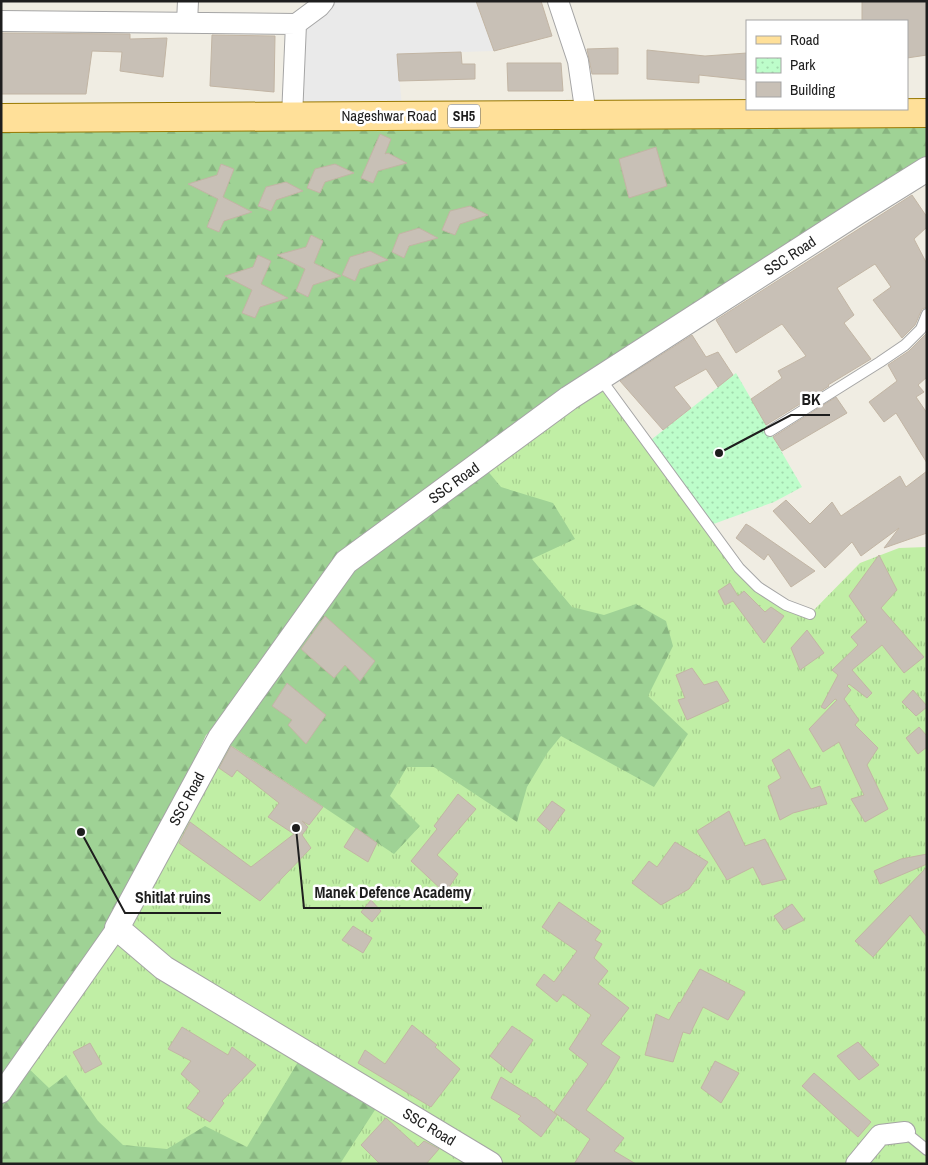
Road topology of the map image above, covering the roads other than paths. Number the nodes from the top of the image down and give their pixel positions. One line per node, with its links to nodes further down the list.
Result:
1 (188, 1): 5 (street)
2 (324, 1): 6 (street)
3 (558, 1): 8 (street)
4 (1, 22): 5 (street)
5 (188, 23): 6 (street)
6 (296, 24): 9 (street)
7 (927, 113): 8 (main road, Nageshwar Road / SH5)
8 (586, 115): 9 (main road, Nageshwar Road / SH5)
9 (292, 117): 10 (main road, Nageshwar Road / SH5)
10 (1, 118)
11 (924, 174): 13 (street, SSC Road)
12 (927, 314): 14 (lane)
13 (600, 378): 15 (lane); 16 (street, SSC Road)
14 (770, 431)
15 (810, 614)
16 (116, 928): 17 (street, SSC Road); 20 (street, SSC Road)
17 (1, 1093)
18 (905, 1132): 19 (lane); 21 (street)
19 (927, 1150)
20 (490, 1164)
21 (856, 1164)

